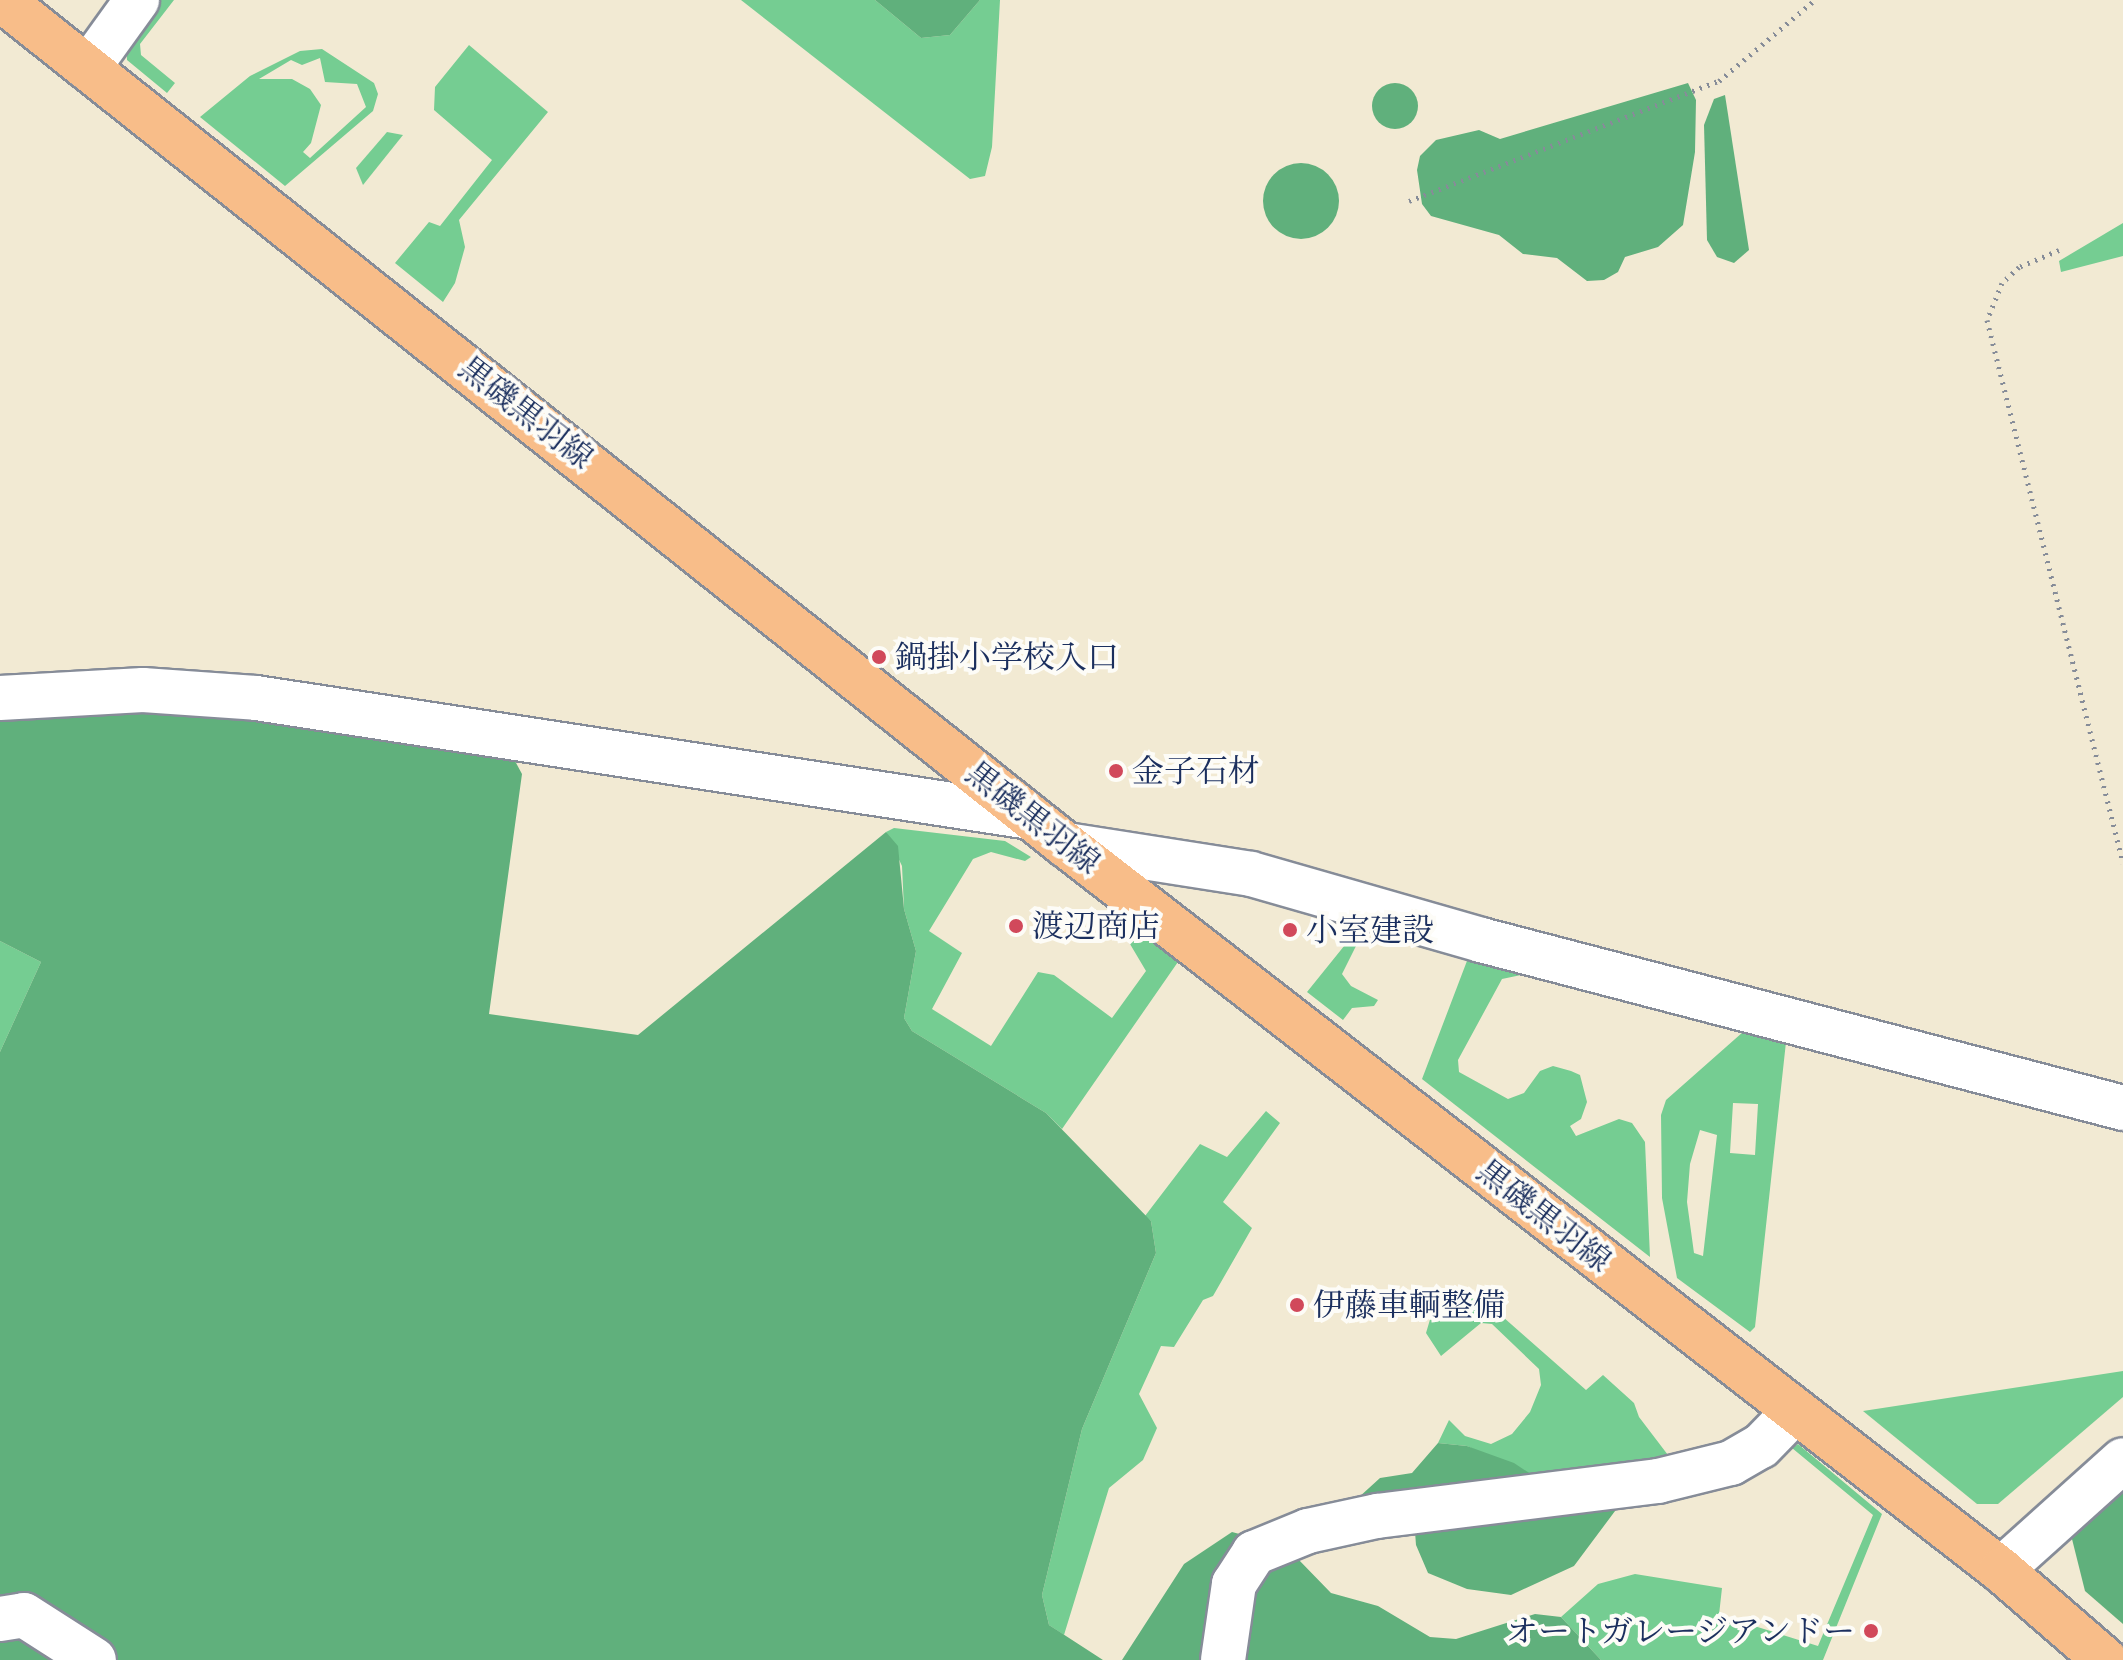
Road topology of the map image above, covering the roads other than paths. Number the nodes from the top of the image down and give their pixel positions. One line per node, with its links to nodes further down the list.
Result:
1 (2, 0): 3 (main road, 黒磯黒羽線)
2 (137, 0): 3 (street)
3 (88, 68): 5 (main road, 黒磯黒羽線)
4 (0, 698): 5 (street)
5 (1030, 817): 6 (main road, 黒磯黒羽線)
6 (1066, 845): 7 (street); 8 (main road, 黒磯黒羽線)
7 (2123, 1108)
8 (1795, 1411): 10 (main road, 黒磯黒羽線); 13 (street)
9 (2123, 1460): 10 (street)
10 (2001, 1570): 14 (main road, 黒磯黒羽線)
11 (0, 1619): 12 (street)
12 (94, 1660)
13 (1223, 1660)
14 (2105, 1660)

